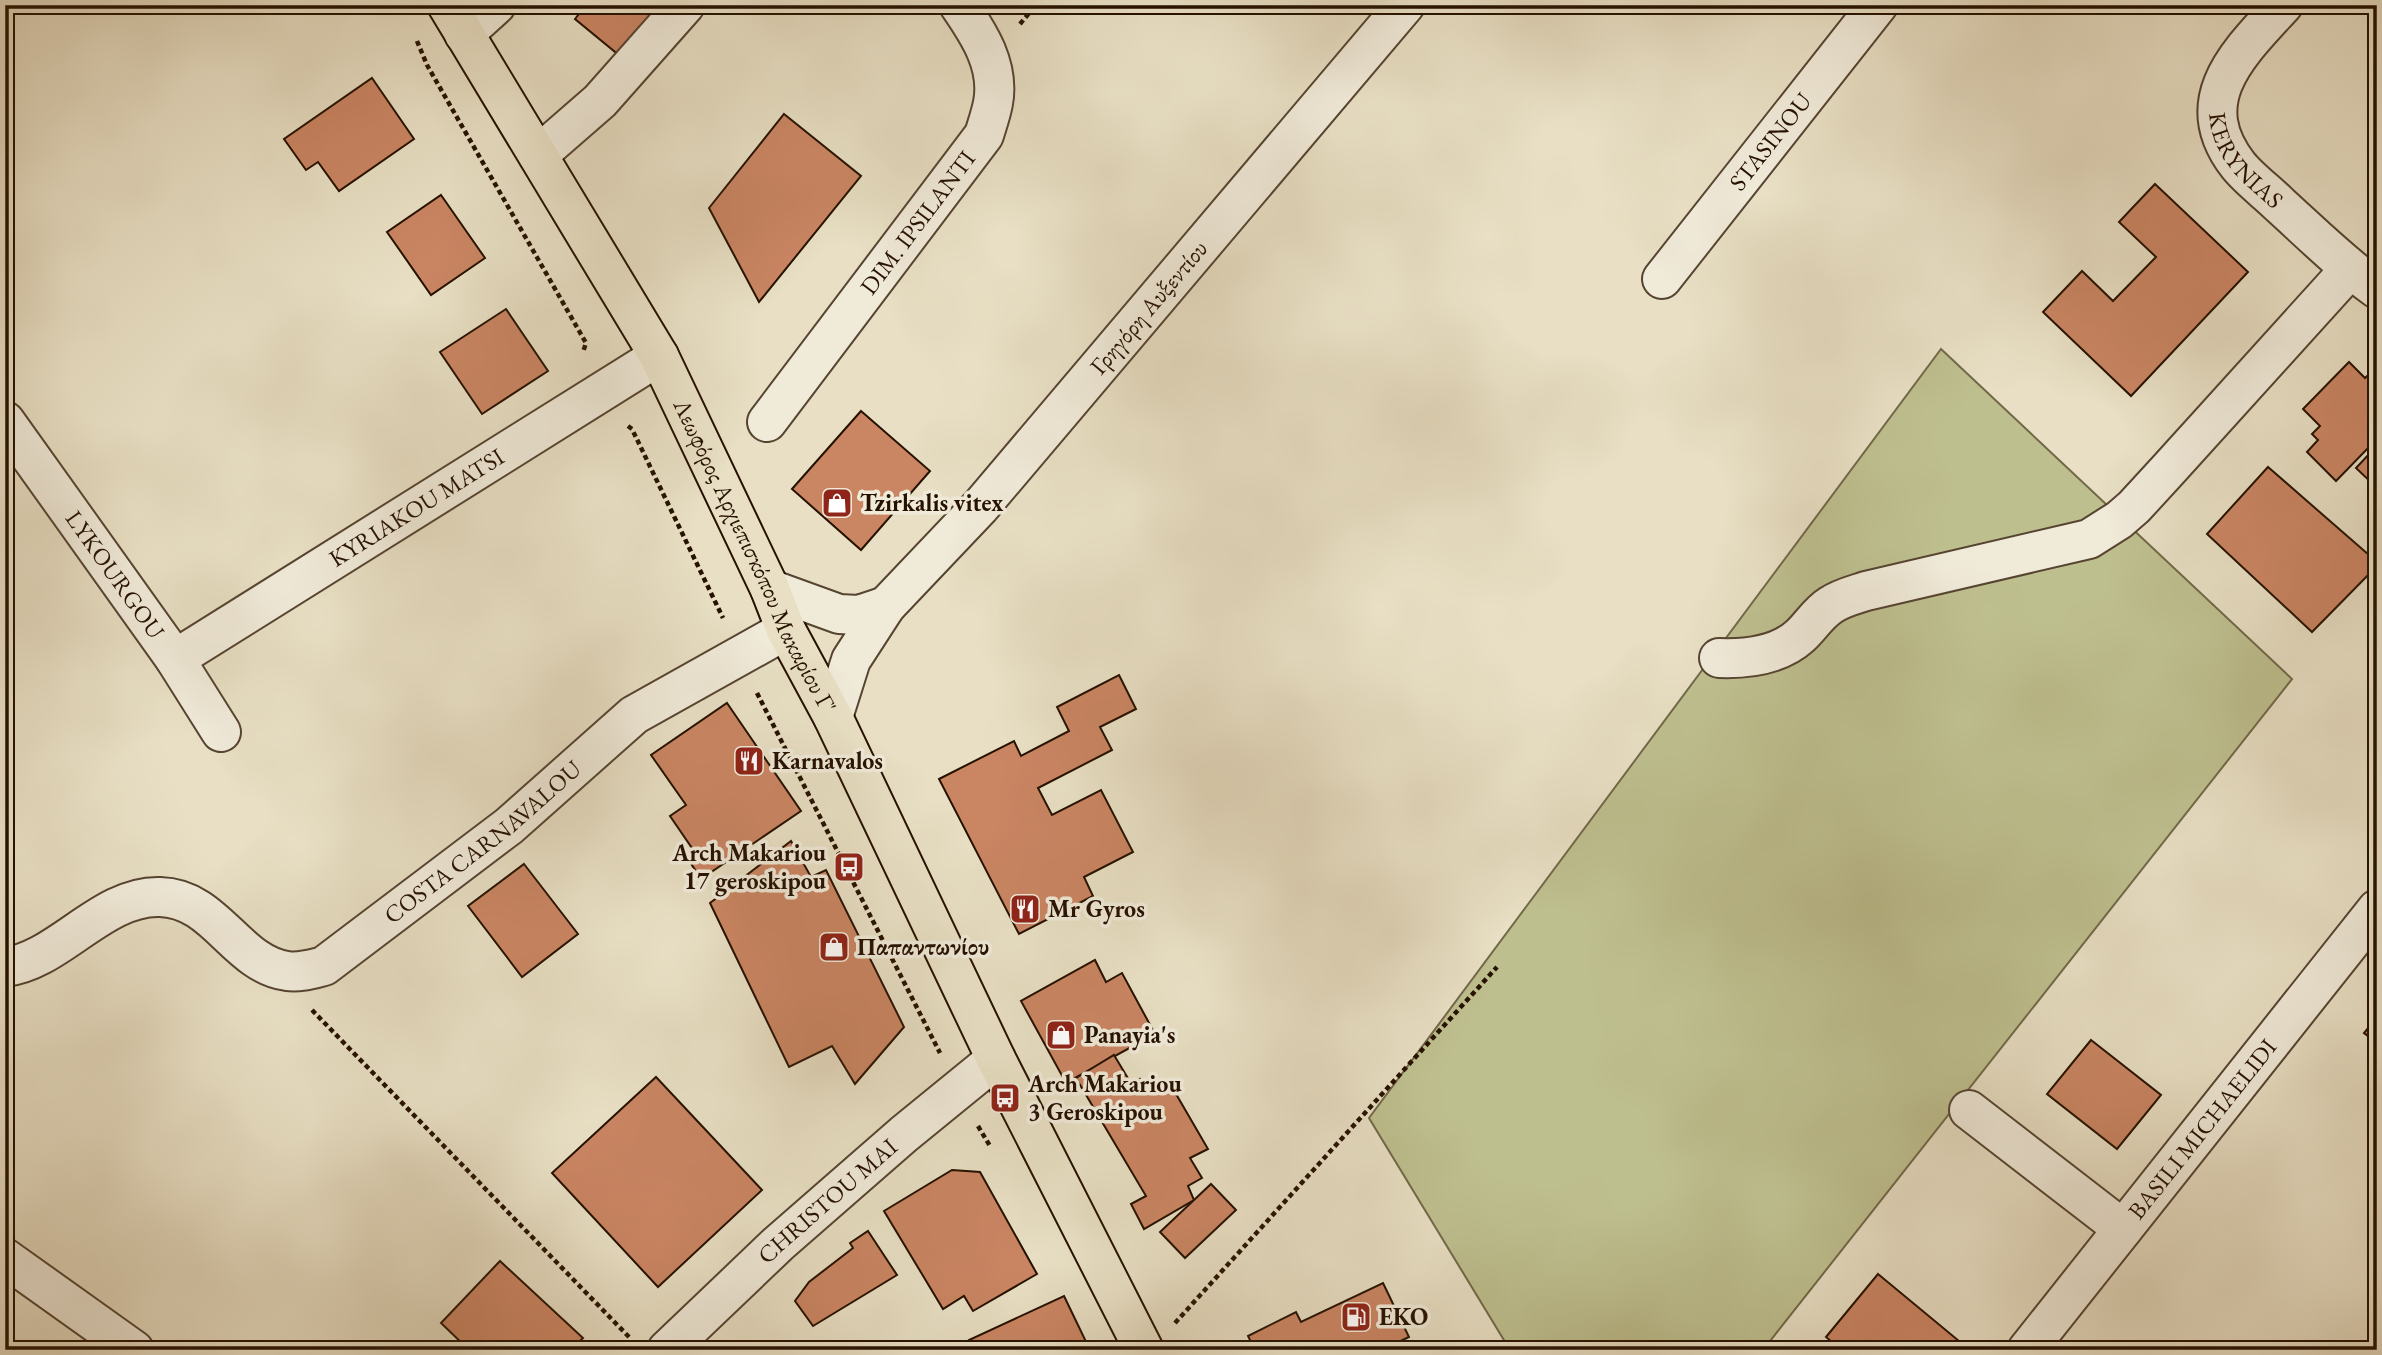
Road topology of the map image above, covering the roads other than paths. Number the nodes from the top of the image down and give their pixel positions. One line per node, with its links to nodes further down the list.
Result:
1 (496, 5): 7 (street)
2 (685, 5): 8 (street)
3 (959, 5): 13 (street, DIM. IPSILANTI)
4 (1405, 5): 15 (street, Γρηγόρη Αυξεντίου)
5 (1878, 5): 9 (street, STASINOU)
6 (2283, 5): 10 (street, KERYNIAS)
7 (456, 20): 8 (main road, Λεωφόρος Αρχιεπισκόπου Μακαρίου Γ')
8 (538, 155): 11 (main road, Λεωφόρος Αρχιεπισκόπου Μακαρίου Γ')
9 (1662, 279)
10 (2363, 279): 17 (street)
11 (659, 356): 14 (main road, Λεωφόρος Αρχιεπισκόπου Μακαρίου Γ'); 18 (street, KYRIAKOU MATSI)
12 (5, 421): 18 (street, LYKOURGOU)
13 (767, 422)
14 (770, 589): 15 (street); 16 (main road, Λεωφόρος Αρχιεπισκόπου Μακαρίου Γ')
15 (886, 606): 19 (street, Γρηγόρη Αυξεντίου)
16 (786, 630): 19 (main road, Λεωφόρος Αρχιεπισκόπου Μακαρίου Γ'); 22 (street, COSTA CARNAVALOU)
17 (1719, 658)
18 (175, 659): 20 (street, LYKOURGOU)
19 (833, 717): 23 (main road, Λεωφόρος Αρχιεπισκόπου Μακαρίου Γ')
20 (221, 732)
21 (2377, 909): 25 (street, BASILI MICHAELIDI)
22 (5, 967)
23 (996, 1059): 27 (main road, Λεωφόρος Αρχιεπισκόπου Μακαρίου Γ'); 28 (street, CHRISTOU MAI)
24 (1969, 1110): 25 (street)
25 (2123, 1229): 30 (street, BASILI MICHAELIDI)
26 (5, 1258): 29 (street)
27 (1157, 1340)
28 (649, 1345)
29 (134, 1350)
30 (2027, 1350)

